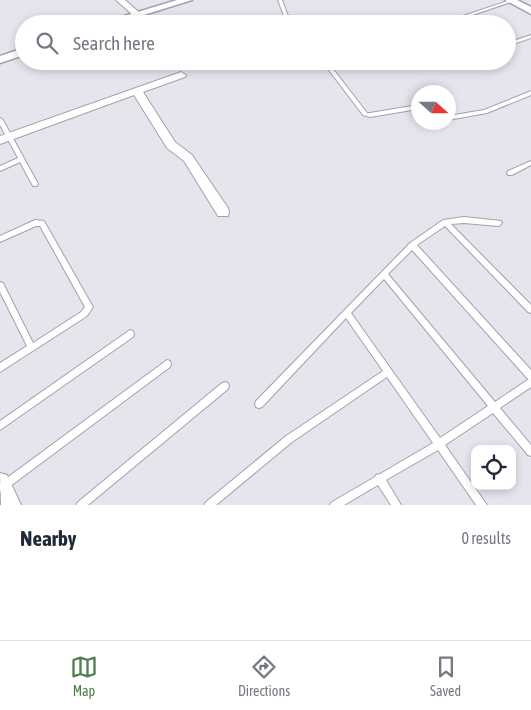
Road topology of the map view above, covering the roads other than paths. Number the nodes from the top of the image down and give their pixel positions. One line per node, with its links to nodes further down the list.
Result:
1 (120, 0): 7 (street)
2 (187, 0): 7 (street)
3 (280, 0): 9 (lane)
4 (511, 0): 5 (lane); 6 (street); 10 (lane)
5 (515, 0)
6 (531, 11)
7 (137, 14): 8 (street)
8 (134, 15)
9 (286, 15)
10 (467, 15)
11 (531, 36): 12 (lane)
12 (516, 42)
13 (15, 54): 14 (street)
14 (0, 60)
15 (331, 70): 19 (lane)
16 (181, 75): 17 (street)
17 (137, 91): 22 (street); 28 (street)
18 (531, 93): 20 (lane)
19 (411, 108)
20 (456, 117)
21 (0, 120): 22 (lane)
22 (4, 139): 23 (lane)
23 (21, 159): 25 (lane); 27 (lane)
24 (531, 163): 26 (lane)
25 (0, 168)
26 (510, 173)
27 (35, 184)
28 (223, 212)
29 (445, 222): 30 (lane); 32 (lane); 35 (lane)
30 (500, 223)
31 (0, 239): 38 (lane)
32 (412, 245): 33 (lane); 42 (lane)
33 (384, 274): 36 (lane); 46 (lane)
34 (0, 285): 38 (lane)
35 (531, 310)
36 (347, 313): 41 (lane); 45 (lane)
37 (130, 334): 47 (lane)
38 (31, 347): 40 (lane)
39 (167, 364): 51 (lane)
40 (0, 368)
41 (388, 372): 48 (lane); 54 (lane)
42 (531, 376)
43 (531, 382): 46 (lane)
44 (226, 386): 53 (lane)
45 (259, 404)
46 (495, 406): 48 (lane); 49 (lane)
47 (0, 426)
48 (438, 445): 50 (lane); 57 (lane)
49 (531, 452)
50 (379, 478): 55 (lane); 56 (lane)
51 (1, 485): 52 (street)
52 (11, 505)
53 (81, 505)
54 (209, 505)
55 (335, 505)
56 (396, 505)
57 (482, 505)

